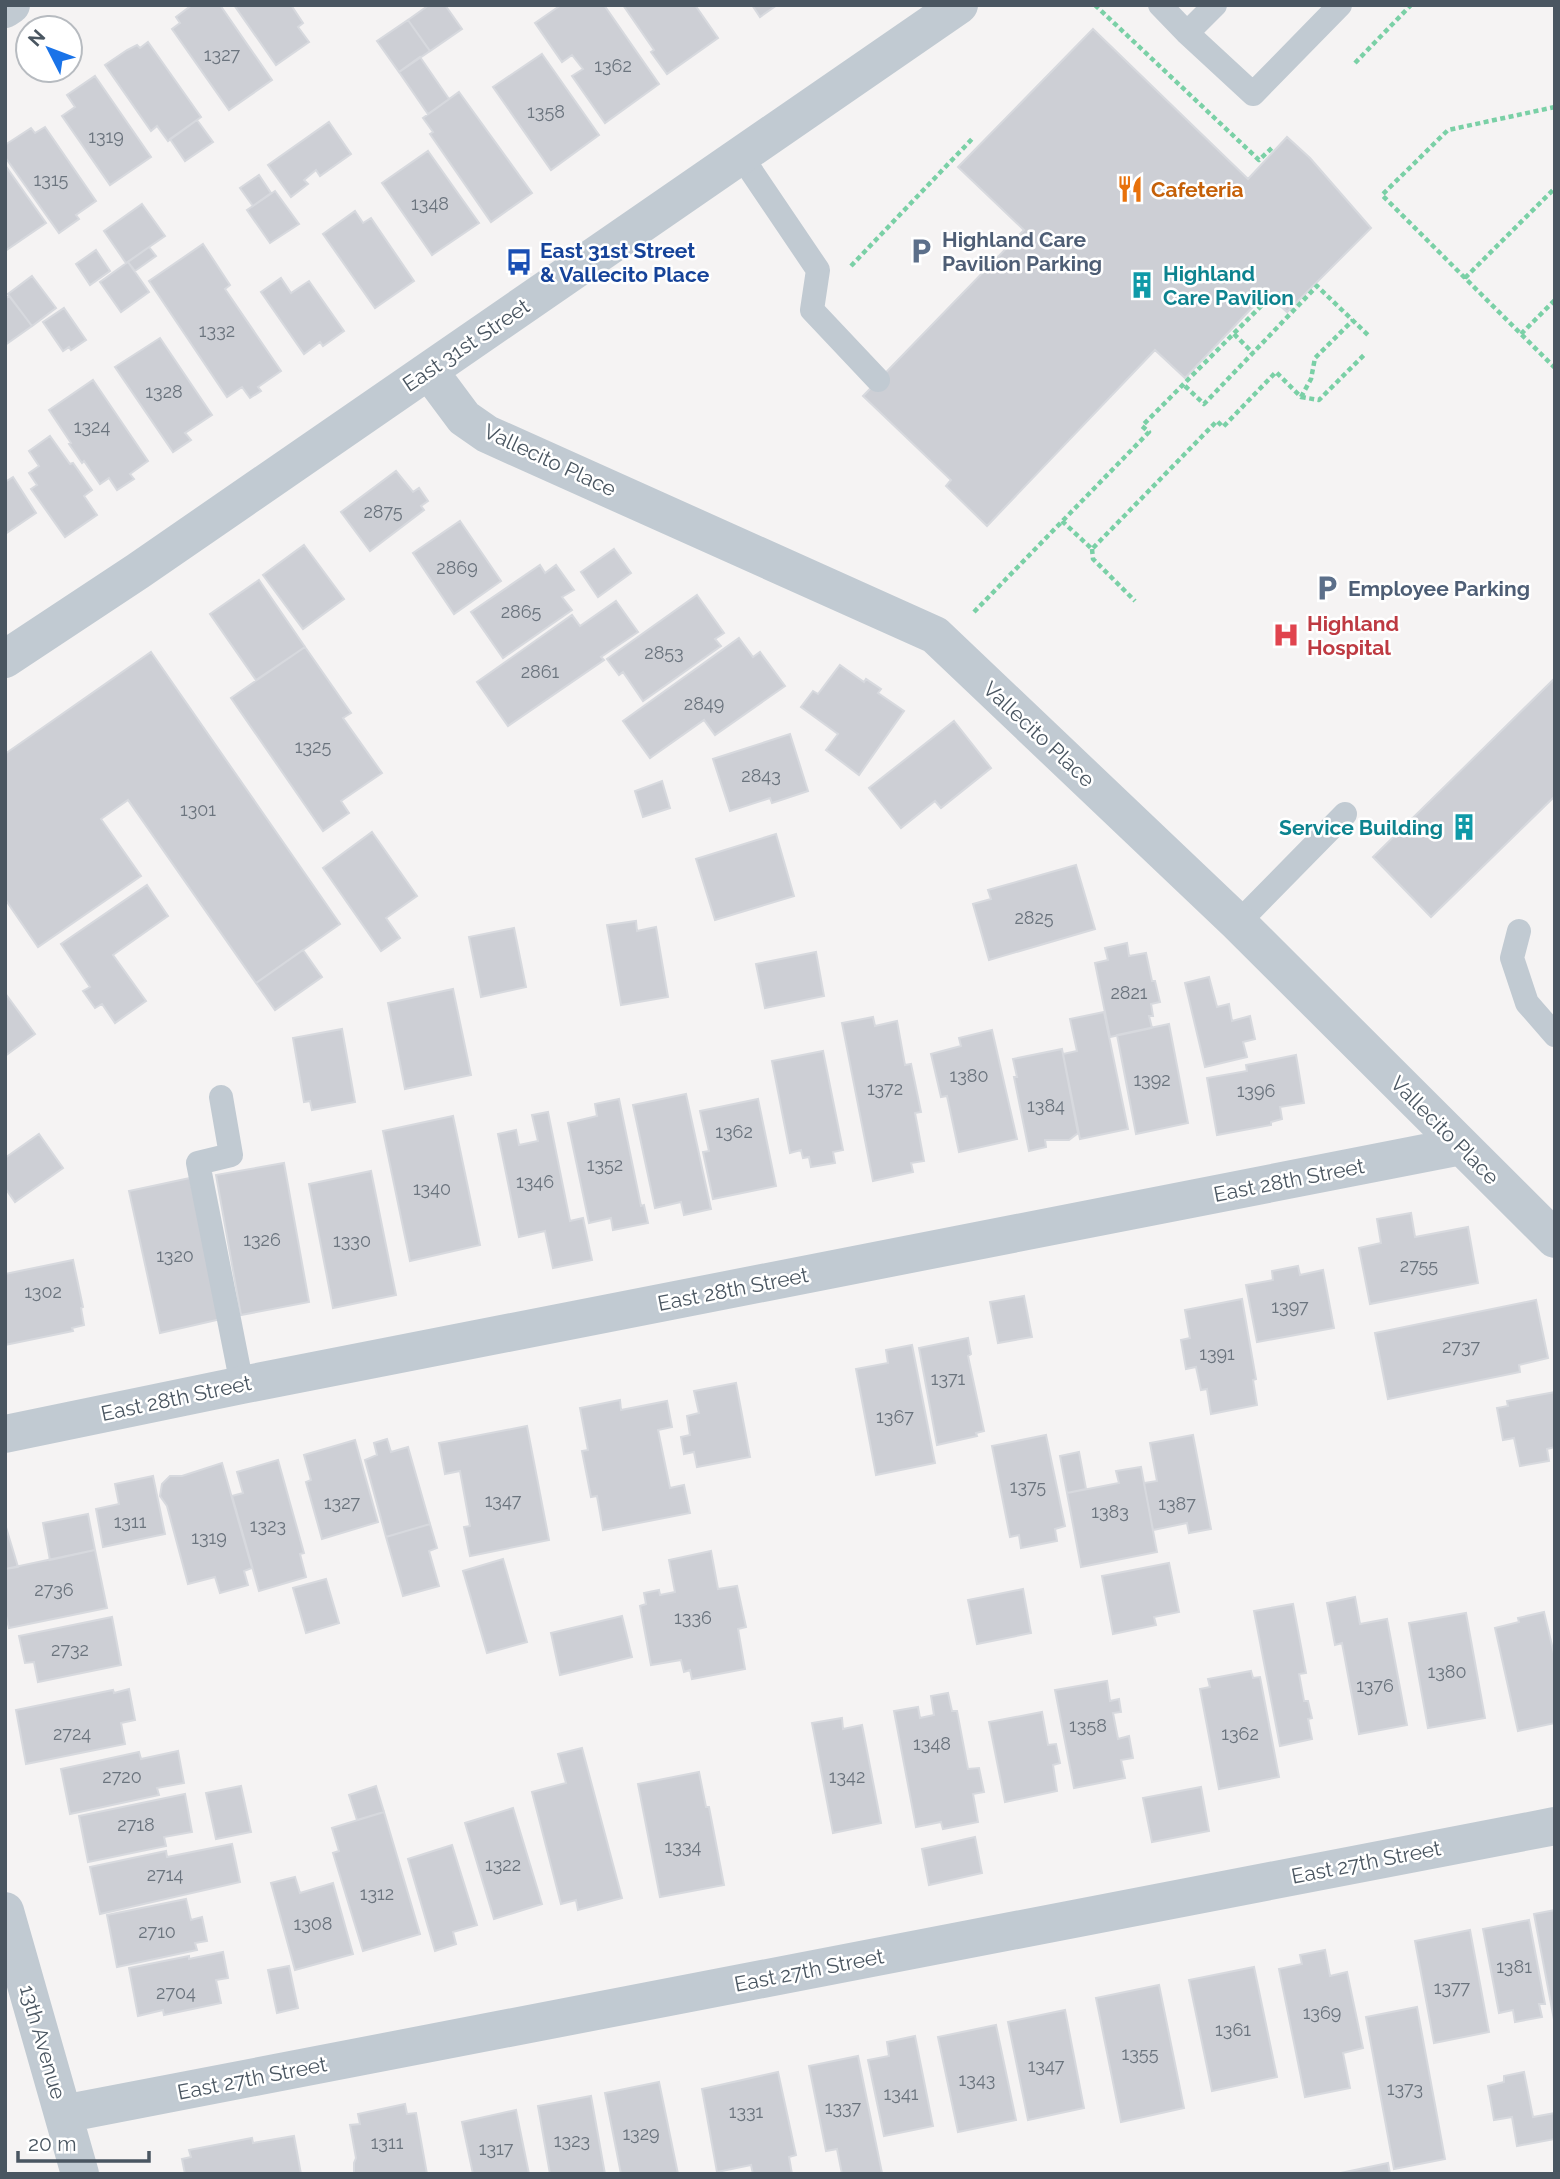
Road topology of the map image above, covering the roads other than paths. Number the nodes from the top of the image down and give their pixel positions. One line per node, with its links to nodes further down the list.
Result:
1 (11, 5): 6 (street)
2 (959, 5): 8 (street, East 31st Street)
3 (1160, 5): 7 (lane)
4 (1214, 5): 7 (lane)
5 (1340, 5): 7 (lane)
6 (5, 9)
7 (1187, 33)
8 (741, 156): 9 (street, East 31st Street); 10 (lane)
9 (429, 371): 11 (street, East 31st Street); 13 (street, Vallecito Place)
10 (878, 380)
11 (5, 659)
12 (1345, 814): 13 (lane)
13 (1238, 923): 17 (street, Vallecito Place)
14 (1519, 931): 15 (lane)
15 (1555, 1035)
16 (220, 1097): 19 (lane)
17 (1461, 1146): 18 (street, Vallecito Place); 19 (street, East 28th Street)
18 (1555, 1239)
19 (242, 1385): 20 (street, East 28th Street)
20 (5, 1434)
21 (1555, 1826): 23 (street, East 27th Street)
22 (5, 1911): 23 (street, 13th Avenue)
23 (63, 2114): 24 (street, 13th Avenue)
24 (80, 2174)

